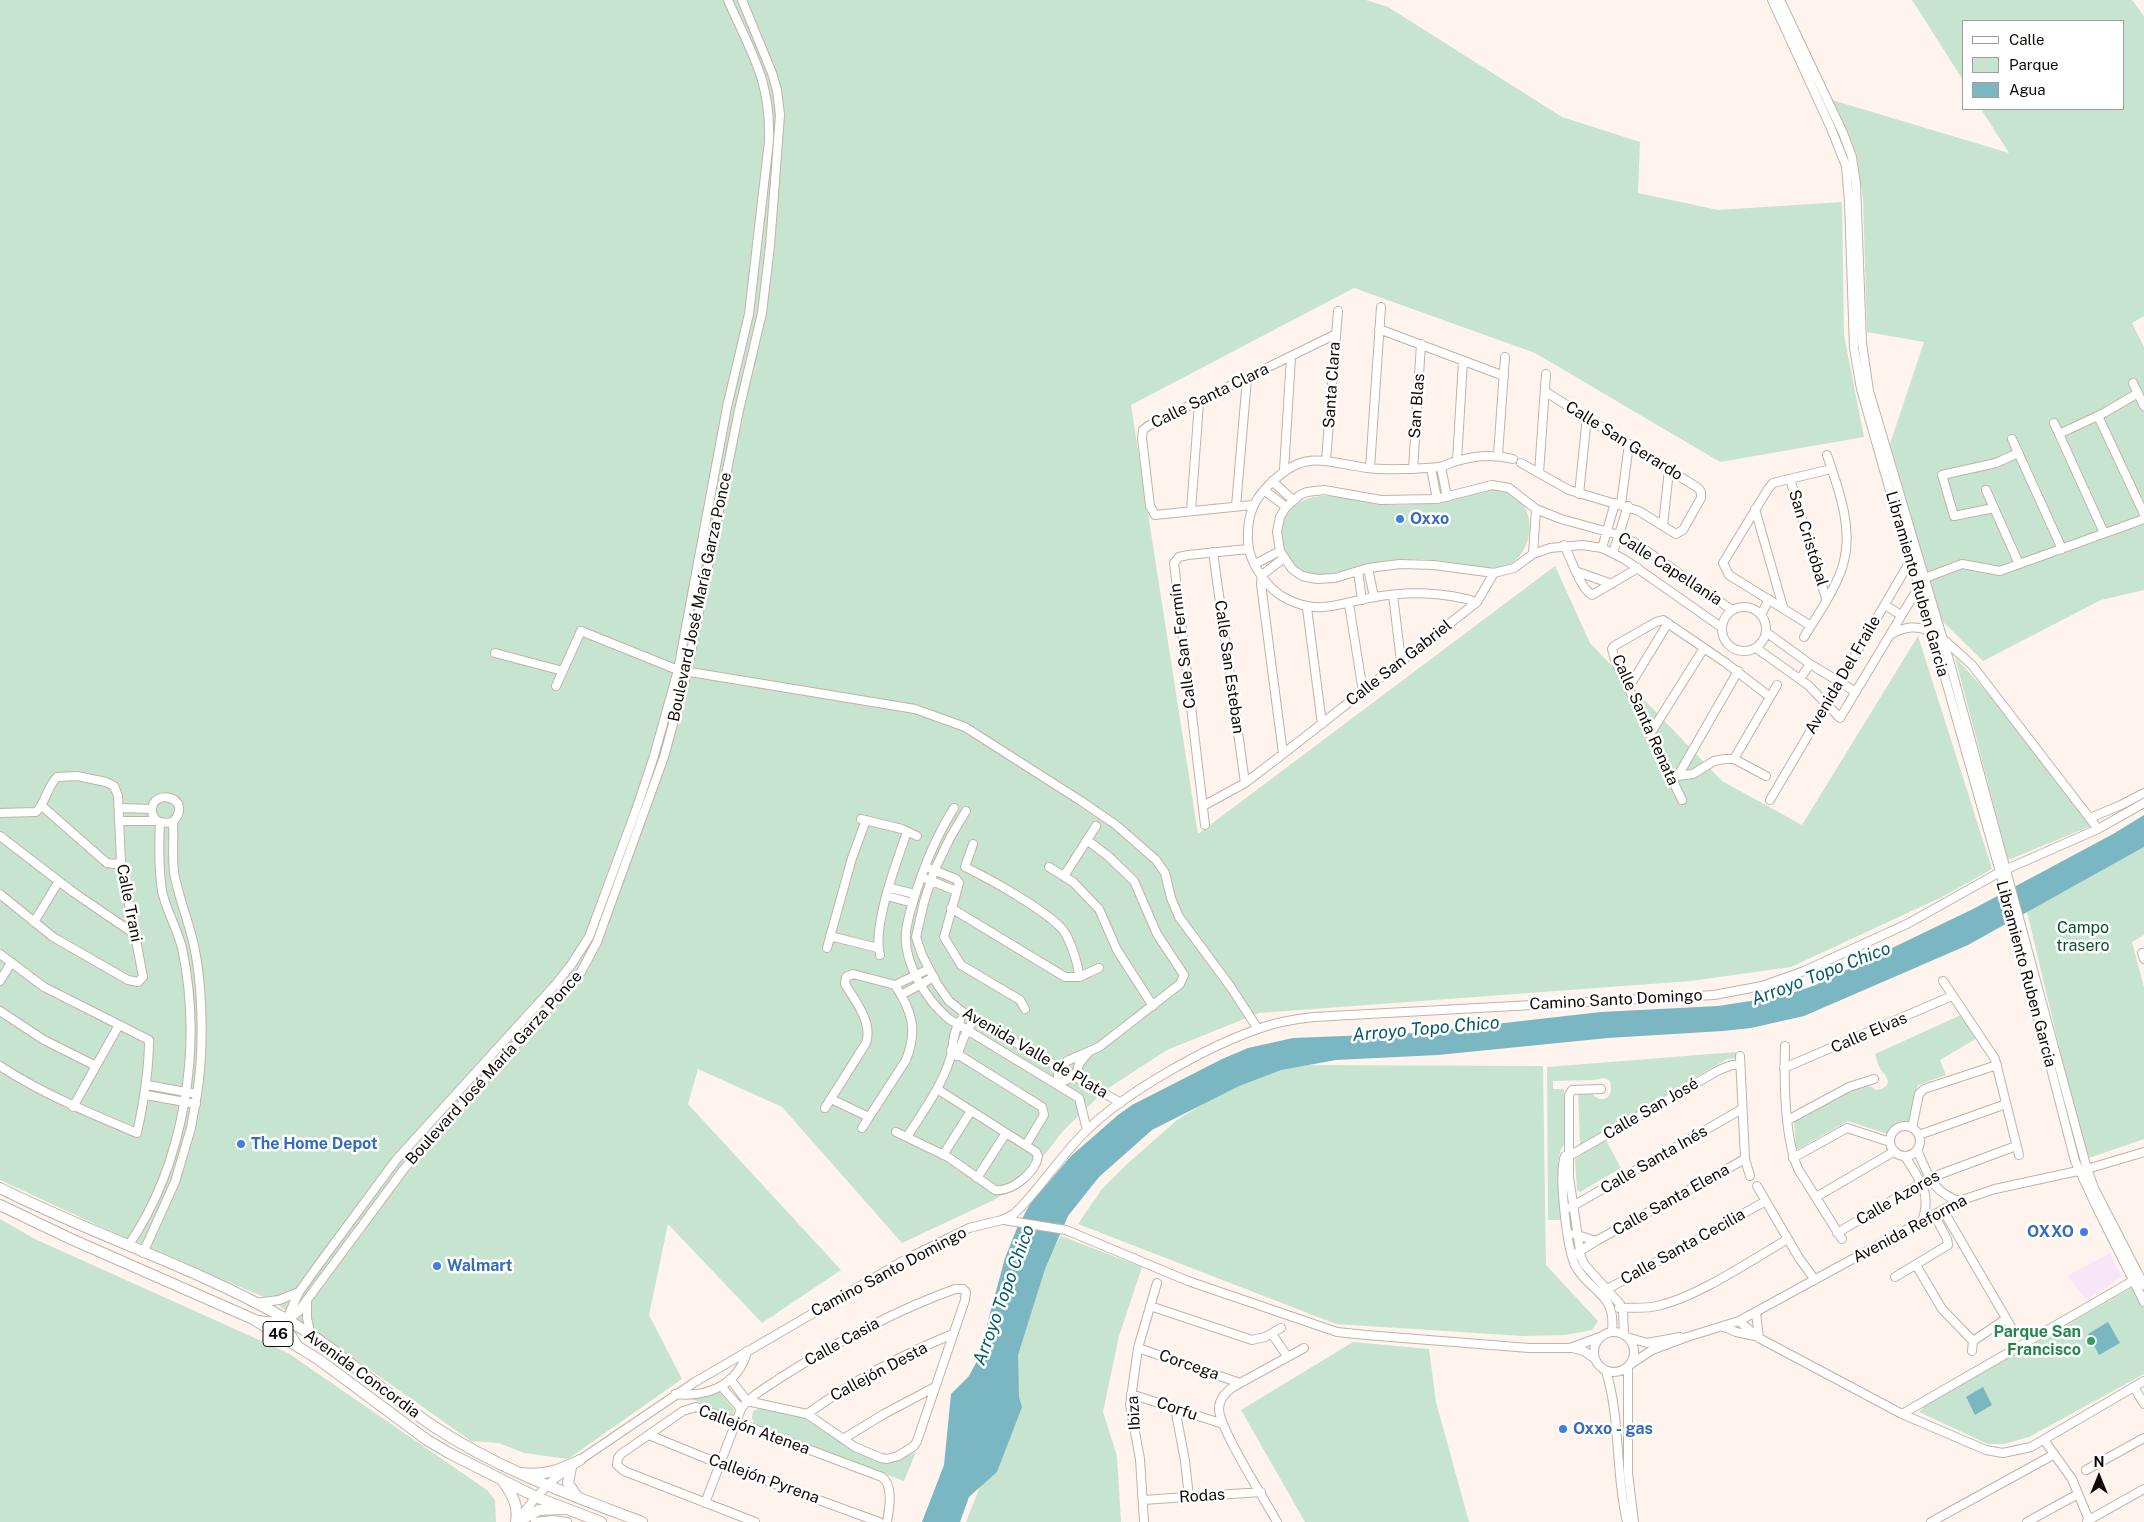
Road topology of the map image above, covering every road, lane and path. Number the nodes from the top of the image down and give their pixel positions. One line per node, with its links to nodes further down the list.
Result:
1 (728, 0): 5 (street, Boulevard José María Garza Ponce)
2 (742, 0): 6 (street, Boulevard José María Garza Ponce)
3 (1772, 0): 76 (street, Libramiento Ruben Garcia)
4 (1780, 0): 71 (street, Libramiento Ruben Garcia)
5 (756, 245): 6 (street); 119 (street, Boulevard José María Garza Ponce)
6 (770, 246): 122 (street, Boulevard José María Garza Ponce)
7 (1381, 307): 9 (street)
8 (1338, 311): 10 (street, Santa Clara)
9 (1379, 329): 11 (street); 37 (street)
10 (1336, 334): 12 (street, Calle Santa Clara); 33 (street, Santa Clara)
11 (1421, 344): 14 (street); 39 (street, San Blas)
12 (1291, 357): 17 (street, Calle Santa Clara); 41 (street)
13 (1505, 357): 16 (street)
14 (1463, 361): 16 (street); 34 (street)
15 (1546, 374): 19 (street)
16 (1504, 376): 30 (street)
17 (1247, 379): 21 (street, Calle Santa Clara); 54 (street)
18 (2133, 383): 20 (street)
19 (1546, 392): 24 (street, Calle San Gerardo); 43 (street)
20 (2138, 393): 22 (street); 23 (street)
21 (1198, 402): 59 (street); 59 (street, Calle Santa Clara)
22 (2144, 406)
23 (2098, 416): 26 (street); 60 (street)
24 (1587, 417): 28 (street, Calle San Gerardo); 48 (street)
25 (2054, 423): 26 (street)
26 (2058, 434): 65 (street)
27 (2012, 439): 29 (street)
28 (1629, 444): 42 (street, Calle San Gerardo); 52 (street)
29 (2018, 453): 56 (street); 68 (street)
30 (1498, 455): 32 (street); 34 (street)
31 (1827, 455): 40 (street)
32 (1513, 459)
33 (1326, 460): 37 (street); 41 (street)
34 (1457, 461): 36 (street)
35 (1521, 463): 43 (street)
36 (1441, 467): 38 (street); 49 (street)
37 (1370, 468): 39 (street)
38 (1431, 468): 39 (street); 50 (street)
39 (1412, 469)
40 (1832, 469): 44 (street); 91 (street)
41 (1284, 470): 45 (street)
42 (1669, 470): 62 (street); 62 (street, Calle San Gerardo)
43 (1538, 473): 48 (street)
44 (1790, 479): 58 (street); 91 (street, San Cristóbal)
45 (1272, 481): 46 (street); 51 (street)
46 (1264, 490): 53 (street); 55 (street)
47 (1986, 490): 56 (street)
48 (1579, 494): 52 (street)
49 (1447, 497): 50 (street, Calle Capellanía); 57 (street, Calle Capellanía)
50 (1437, 499): 51 (street, Calle Capellanía)
51 (1293, 500): 55 (street)
52 (1621, 504): 62 (street); 63 (street); 64 (street)
53 (1252, 505): 54 (street, Calle Santa Clara); 69 (street)
54 (1236, 506): 59 (street, Calle Santa Clara)
55 (1286, 507): 70 (street)
56 (1994, 508): 78 (street)
57 (1536, 509): 63 (street, Calle Capellanía); 74 (street)
58 (1755, 510): 88 (street); 97 (street)
59 (1191, 511)
60 (2144, 514)
61 (2144, 519): 65 (street)
62 (1663, 526)
63 (1606, 531): 64 (street, Calle Capellanía); 67 (street)
64 (1619, 534): 73 (street); 100 (street, Calle Capellanía)
65 (2104, 534): 68 (street)
66 (1564, 545): 67 (street); 74 (street); 82 (street)
67 (1602, 548): 73 (street)
68 (2062, 549): 78 (street)
69 (1248, 550): 72 (street, Calle San Fermín); 77 (street)
70 (1280, 550): 75 (street); 77 (street)
71 (1917, 550): 76 (street, Avenida Del Fraile); 85 (street, Libramiento Ruben Garcia)
72 (1213, 552): 139 (street, Calle San Esteban); 145 (street, Calle San Fermín)
73 (1614, 553): 80 (street)
74 (1533, 554): 83 (street)
75 (1284, 558): 81 (street); 84 (street)
76 (1911, 560): 87 (street, Libramiento Ruben Garcia); 96 (street, Avenida Del Fraile)
77 (1255, 564): 84 (street)
78 (2019, 564): 85 (street)
79 (1368, 568): 81 (street); 83 (street); 90 (street)
80 (1638, 568): 86 (street); 105 (street)
81 (1358, 570): 93 (street)
82 (1578, 572): 86 (street); 86 (street)
83 (1494, 573): 94 (street, Calle San Gabriel)
84 (1262, 575): 98 (street, Calle San Gabriel); 134 (street)
85 (1925, 578): 87 (street, Avenida Del Fraile); 110 (street, Libramiento Ruben Garcia)
86 (1612, 584)
87 (1920, 586): 102 (street, Avenida Del Fraile); 107 (street, Libramiento Ruben Garcia)
88 (1760, 594): 92 (street); 99 (street)
89 (1392, 595): 90 (street, Calle San Gabriel); 94 (street, Calle San Gabriel); 116 (street)
90 (1374, 597): 93 (street, Calle San Gabriel)
91 (1826, 598): 104 (street)
92 (1768, 599): 97 (street); 101 (street)
93 (1362, 600): 95 (street, Calle San Gabriel)
94 (1477, 602): 116 (street, Calle San Gabriel)
95 (1349, 604): 98 (street, Calle San Gabriel); 128 (street)
96 (1884, 605): 102 (street); 124 (street, Avenida Del Fraile)
97 (1783, 607): 104 (street)
98 (1307, 608): 132 (street, Calle San Gabriel)
99 (1752, 609): 100 (street); 101 (street)
100 (1732, 610): 105 (street)
101 (1761, 615): 106 (street)
102 (1901, 615): 109 (street, Avenida Del Fraile)
103 (1668, 623): 111 (street); 127 (street); 127 (street, Calle Santa Renata)
104 (1810, 626): 108 (street)
105 (1721, 627): 112 (street)
106 (1766, 632): 113 (street); 118 (street)
107 (1932, 632): 109 (street); 169 (street, Libramiento Ruben Garcia)
108 (1804, 636)
109 (1889, 636): 129 (street, Avenida Del Fraile)
110 (1942, 639): 151 (street); 169 (street, Libramiento Ruben Garcia)
111 (1704, 648): 115 (street); 133 (street)
112 (1731, 648): 113 (street); 115 (street); 117 (street)
113 (1756, 648): 123 (street)
114 (495, 653): 120 (street)
115 (1715, 655): 117 (street)
116 (1401, 661): 128 (street, Calle San Gabriel)
117 (1726, 663): 121 (street)
118 (1810, 664): 123 (street); 124 (street)
119 (678, 670): 120 (street); 122 (street); 288 (street, Boulevard José María Garza Ponce)
120 (563, 671): 126 (street)
121 (1738, 671): 130 (street); 136 (street)
122 (687, 672): 207 (street); 290 (street, Boulevard José María Garza Ponce)
123 (1800, 679): 131 (street)
124 (1840, 681): 129 (street); 131 (street, Avenida Del Fraile)
125 (1778, 685): 130 (street)
126 (556, 686)
127 (1629, 687): 133 (street, Calle Santa Renata)
128 (1363, 692): 132 (street, Calle San Gabriel)
129 (1856, 692): 131 (street, Avenida Del Fraile)
130 (1770, 697): 135 (street)
131 (1827, 702): 142 (street, Avenida Del Fraile)
132 (1322, 724): 134 (street, Calle San Gabriel)
133 (1650, 734): 138 (street, Calle Santa Renata)
134 (1283, 754): 139 (street)
135 (1734, 759): 136 (street); 137 (street)
136 (1680, 774): 138 (street)
137 (1766, 776)
138 (1670, 778): 141 (street, Calle Santa Renata)
139 (1245, 782): 145 (street)
140 (2144, 793): 151 (street)
141 (1682, 800)
142 (1770, 800)
143 (2144, 803): 157 (street, Camino Santo Domingo)
144 (42, 806): 146 (street, Calle Trani); 150 (street); 165 (street)
145 (1203, 806): 155 (street, Calle San Fermín)
146 (119, 808): 148 (street); 152 (street, Calle Trani)
147 (954, 808): 158 (street, Avenida Valle de Plata)
148 (152, 809): 153 (street); 154 (street)
149 (966, 811): 162 (street, Avenida Valle de Plata)
150 (0, 813)
151 (2090, 818): 157 (street)
152 (120, 821): 153 (street); 165 (street, Calle Trani)
153 (159, 822): 154 (street); 194 (street)
154 (173, 822): 192 (street)
155 (1205, 825)
156 (1096, 826): 163 (street)
157 (2098, 828): 169 (street, Camino Santo Domingo)
158 (940, 831): 162 (street); 166 (street, Avenida Valle de Plata)
159 (907, 832): 161 (street); 174 (street); 183 (street)
160 (0, 836): 172 (street)
161 (917, 836)
162 (951, 836): 168 (street, Avenida Valle de Plata)
163 (1087, 840): 171 (street); 200 (street)
164 (973, 844): 191 (street)
165 (121, 862): 182 (street, Calle Trani)
166 (924, 867): 168 (street); 170 (street, Avenida Valle de Plata)
167 (1049, 867): 171 (street)
168 (934, 871): 173 (street, Avenida Valle de Plata); 175 (street)
169 (2000, 872): 207 (street, Camino Santo Domingo); 258 (street, Libramiento Ruben Garcia)
170 (920, 876): 173 (street); 178 (street, Avenida Valle de Plata)
171 (1064, 876): 200 (street)
172 (59, 881): 181 (street); 182 (street)
173 (931, 881): 175 (street); 179 (street, Avenida Valle de Plata)
174 (890, 888): 177 (street); 178 (street)
175 (956, 891): 180 (street)
176 (0, 894): 181 (street)
177 (887, 896): 178 (street); 183 (street)
178 (914, 899): 179 (street); 189 (street, Avenida Valle de Plata)
179 (924, 902): 188 (street, Avenida Valle de Plata)
180 (951, 908): 191 (street); 201 (street)
181 (34, 922): 182 (street, Calle Trani)
182 (136, 936)
183 (830, 936): 184 (street)
184 (827, 948)
185 (0, 954): 186 (street)
186 (11, 963): 193 (street); 206 (street)
187 (1099, 968): 191 (street)
188 (929, 969): 189 (street); 190 (street, Avenida Valle de Plata)
189 (917, 975): 196 (street, Avenida Valle de Plata); 197 (street)
190 (934, 977): 196 (street); 203 (street, Avenida Valle de Plata)
191 (1079, 977)
192 (198, 979): 194 (street); 226 (street)
193 (0, 981)
194 (186, 981): 225 (street)
195 (1943, 981): 199 (street)
196 (922, 984): 198 (street); 205 (street, Avenida Valle de Plata)
197 (895, 985): 198 (street); 228 (street)
198 (901, 995): 237 (street)
199 (1952, 996): 214 (street); 218 (street, Calle Elvas)
200 (1153, 1006): 211 (street)
201 (1025, 1009)
202 (0, 1011): 216 (street)
203 (964, 1013): 204 (street, Avenida Valle de Plata); 205 (street)
204 (974, 1019): 208 (street); 217 (street, Avenida Valle de Plata)
205 (958, 1024): 208 (street, Avenida Valle de Plata); 210 (street)
206 (119, 1025): 216 (street); 222 (street)
207 (1258, 1029): 230 (street, Camino Santo Domingo)
208 (967, 1030): 210 (street); 221 (street, Avenida Valle de Plata)
209 (1785, 1046): 218 (street)
210 (955, 1052): 223 (street); 247 (street)
211 (1088, 1052): 217 (street); 219 (street)
212 (1740, 1056): 213 (street)
213 (1740, 1065): 235 (street); 254 (street, Calle San José)
214 (1997, 1065): 232 (street); 240 (street)
215 (0, 1066): 233 (street)
216 (96, 1066): 233 (street)
217 (1060, 1068): 219 (street, Avenida Valle de Plata); 221 (street)
218 (1784, 1068): 238 (street)
219 (1076, 1076): 221 (street); 230 (street, Avenida Valle de Plata)
220 (1874, 1079): 238 (street)
221 (1056, 1084): 241 (street, Avenida Valle de Plata)
222 (147, 1086): 225 (street); 227 (street)
223 (937, 1089): 236 (street); 245 (street)
224 (1601, 1089): 254 (street)
225 (185, 1092): 226 (street); 229 (street)
226 (198, 1094): 231 (street)
227 (146, 1095): 229 (street); 233 (street)
228 (831, 1098): 234 (street); 237 (street)
229 (184, 1102): 231 (street); 278 (street)
230 (1121, 1103): 241 (street, Camino Santo Domingo)
231 (196, 1104): 280 (street)
232 (2006, 1104): 244 (street); 248 (street)
233 (73, 1107)
234 (825, 1108)
235 (1742, 1109): 257 (street); 269 (street, Calle Santa Inés)
236 (971, 1111): 243 (street); 252 (street)
237 (869, 1118): 239 (street)
238 (1788, 1120): 256 (street)
239 (862, 1128)
240 (1912, 1128): 244 (street); 246 (street)
241 (1087, 1130): 272 (street, Camino Santo Domingo)
242 (896, 1132): 245 (street)
243 (1006, 1133): 247 (street); 260 (street)
244 (1919, 1135): 249 (street)
245 (907, 1137): 252 (street)
246 (1890, 1142): 250 (street); 256 (street)
247 (1026, 1145): 260 (street)
248 (2016, 1146): 253 (street); 261 (street, Calle Azores)
249 (1917, 1150): 255 (street); 261 (street)
250 (1894, 1151): 255 (street); 265 (street)
251 (2144, 1152): 258 (street, Avenida Reforma)
252 (943, 1155): 260 (street)
253 (2019, 1155)
254 (1567, 1156): 269 (street)
255 (1905, 1156): 262 (street)
256 (1793, 1158): 265 (street)
257 (1745, 1159): 259 (street); 277 (street, Calle Santa Elena)
258 (2083, 1170): 267 (street, Avenida Reforma); 284 (street, Libramiento Ruben Garcia)
259 (1750, 1176)
260 (977, 1178)
261 (1930, 1178): 262 (street, Calle Azores); 267 (street)
262 (1921, 1183): 265 (street, Calle Azores); 273 (street)
263 (1757, 1186): 266 (street)
264 (0, 1188): 278 (main road, Avenida Concordia / 46)
265 (1816, 1197)
266 (1766, 1201): 276 (street); 289 (street, Calle Santa Cecilia)
267 (1959, 1201): 270 (street, Avenida Reforma)
268 (0, 1205): 297 (main road, Avenida Concordia / 46)
269 (1569, 1207): 274 (street); 275 (street)
270 (1943, 1210): 271 (street, Avenida Reforma); 298 (street)
271 (1934, 1214): 273 (street, Avenida Reforma); 282 (street)
272 (1002, 1220): 316 (street); 317 (street, Camino Santo Domingo)
273 (1922, 1222): 285 (street, Avenida Reforma)
274 (1568, 1233): 275 (street); 281 (street)
275 (1577, 1234): 277 (street); 279 (street)
276 (1788, 1239): 285 (street); 295 (street)
277 (1596, 1241): 279 (street, Calle Santa Elena)
278 (128, 1246): 280 (main road, Avenida Concordia / 46)
279 (1580, 1252): 281 (street, Calle Santa Elena); 289 (street)
280 (143, 1253): 292 (main road, Avenida Concordia / 46)
281 (1572, 1256): 289 (street)
282 (1916, 1265): 283 (street); 312 (street)
283 (1894, 1277)
284 (2139, 1278): 287 (street); 291 (street); 336 (street)
285 (1815, 1280): 296 (street, Avenida Reforma)
286 (1157, 1283): 293 (street, Ibiza)
287 (2144, 1285)
288 (299, 1292): 292 (street); 299 (street, Boulevard José María Garza Ponce)
289 (1604, 1292): 294 (street); 295 (street)
290 (307, 1301): 299 (street, Boulevard José María Garza Ponce); 307 (street)
291 (2144, 1302)
292 (256, 1303): 299 (main road, Avenida Concordia / 46)
293 (1150, 1306): 306 (street); 314 (street, Ibiza)
294 (1612, 1308): 295 (street); 303 (street)
295 (1622, 1308): 308 (street)
296 (1756, 1313): 300 (street, Avenida Reforma); 311 (street)
297 (253, 1319): 299 (street); 313 (main road, Avenida Concordia / 46)
298 (2006, 1319): 304 (street); 312 (street)
299 (287, 1320): 307 (main road, Avenida Concordia / 46); 313 (street)
300 (1739, 1321): 301 (street, Avenida Reforma); 311 (street)
301 (1724, 1327): 310 (street, Avenida Reforma); 311 (street)
302 (1281, 1328): 306 (street)
303 (1612, 1331): 308 (street); 309 (street)
304 (2014, 1332)
305 (953, 1334): 327 (street); 331 (street, Calle Casia); 335 (street, Callejón Desta)
306 (1272, 1334): 319 (street)
307 (311, 1336): 347 (main road, Avenida Concordia / 46)
308 (1627, 1336): 310 (street, Avenida Reforma); 321 (street)
309 (1600, 1337): 316 (street); 320 (street)
310 (1687, 1337): 321 (street, Avenida Reforma)
311 (1757, 1337): 336 (street)
312 (1973, 1340): 318 (street)
313 (298, 1346): 349 (main road, Avenida Concordia / 46)
314 (1138, 1348): 325 (street, Corcega); 330 (street, Ibiza)
315 (1304, 1348): 319 (street)
316 (1570, 1348): 320 (street)
317 (747, 1351): 323 (street); 329 (street, Camino Santo Domingo)
318 (1972, 1351)
319 (1287, 1356): 325 (street)
320 (1595, 1359): 322 (street)
321 (1630, 1365): 322 (street); 373 (street)
322 (1606, 1371): 372 (street)
323 (730, 1379): 326 (street); 331 (street)
324 (2144, 1381): 328 (street)
325 (1240, 1383): 338 (street)
326 (721, 1386): 329 (street); 334 (street)
327 (935, 1387): 341 (street); 341 (street)
328 (2134, 1387): 332 (street); 342 (street)
329 (675, 1394): 344 (street, Camino Santo Domingo)
330 (1131, 1394): 333 (street, Corfu); 357 (street, Ibiza)
331 (747, 1401): 334 (street, Calle Casia); 335 (street)
332 (2144, 1404)
333 (1175, 1408): 338 (street, Corfu); 355 (street)
334 (741, 1409): 337 (street, Calle Casia)
335 (807, 1414): 341 (street)
336 (1902, 1414): 342 (street)
337 (736, 1423): 339 (street, Callejón Atenea); 345 (street, Calle Casia); 369 (street, Callejón Atenea)
338 (1223, 1424): 353 (street)
339 (649, 1435): 345 (street, Callejón Pyrena); 358 (street, Callejón Atenea)
340 (2144, 1438): 348 (street)
341 (843, 1439)
342 (2044, 1440): 343 (street)
343 (2053, 1455): 354 (street); 374 (street)
344 (580, 1460): 346 (street, Camino Santo Domingo); 347 (main road)
345 (720, 1464): 358 (street, Calle Casia); 368 (street, Callejón Pyrena)
346 (571, 1467): 352 (street, Camino Santo Domingo); 356 (main road)
347 (508, 1470): 352 (main road, Avenida Concordia / 46)
348 (2086, 1470)
349 (488, 1473): 350 (main road, Avenida Concordia / 46); 352 (main road)
350 (502, 1480): 352 (main road, Avenida Concordia / 46); 362 (main road)
351 (2144, 1489): 361 (street)
352 (541, 1491): 356 (main road, Avenida Concordia / 46); 359 (main road); 360 (main road, Avenida Concordia / 46); 362 (street, Camino Santo Domingo)
353 (1261, 1492): 355 (street, Rodas); 371 (street)
354 (2078, 1494): 361 (street); 375 (street)
355 (1189, 1496): 357 (street, Rodas)
356 (578, 1498): 359 (main road, Avenida Concordia / 46)
357 (1143, 1500): 370 (street, Ibiza)
358 (706, 1503): 367 (street)
359 (598, 1506): 366 (main road, Avenida Concordia / 46)
360 (570, 1510): 362 (main road); 365 (main road, Avenida Concordia / 46)
361 (2087, 1521)
362 (516, 1522)
363 (536, 1522): 364 (street)
364 (567, 1522)
365 (600, 1522)
366 (642, 1522)
367 (755, 1522)
368 (879, 1522)
369 (887, 1522)
370 (1144, 1522)
371 (1277, 1522)
372 (1627, 1522)
373 (1634, 1522)
374 (1931, 1522)
375 (2027, 1522)

